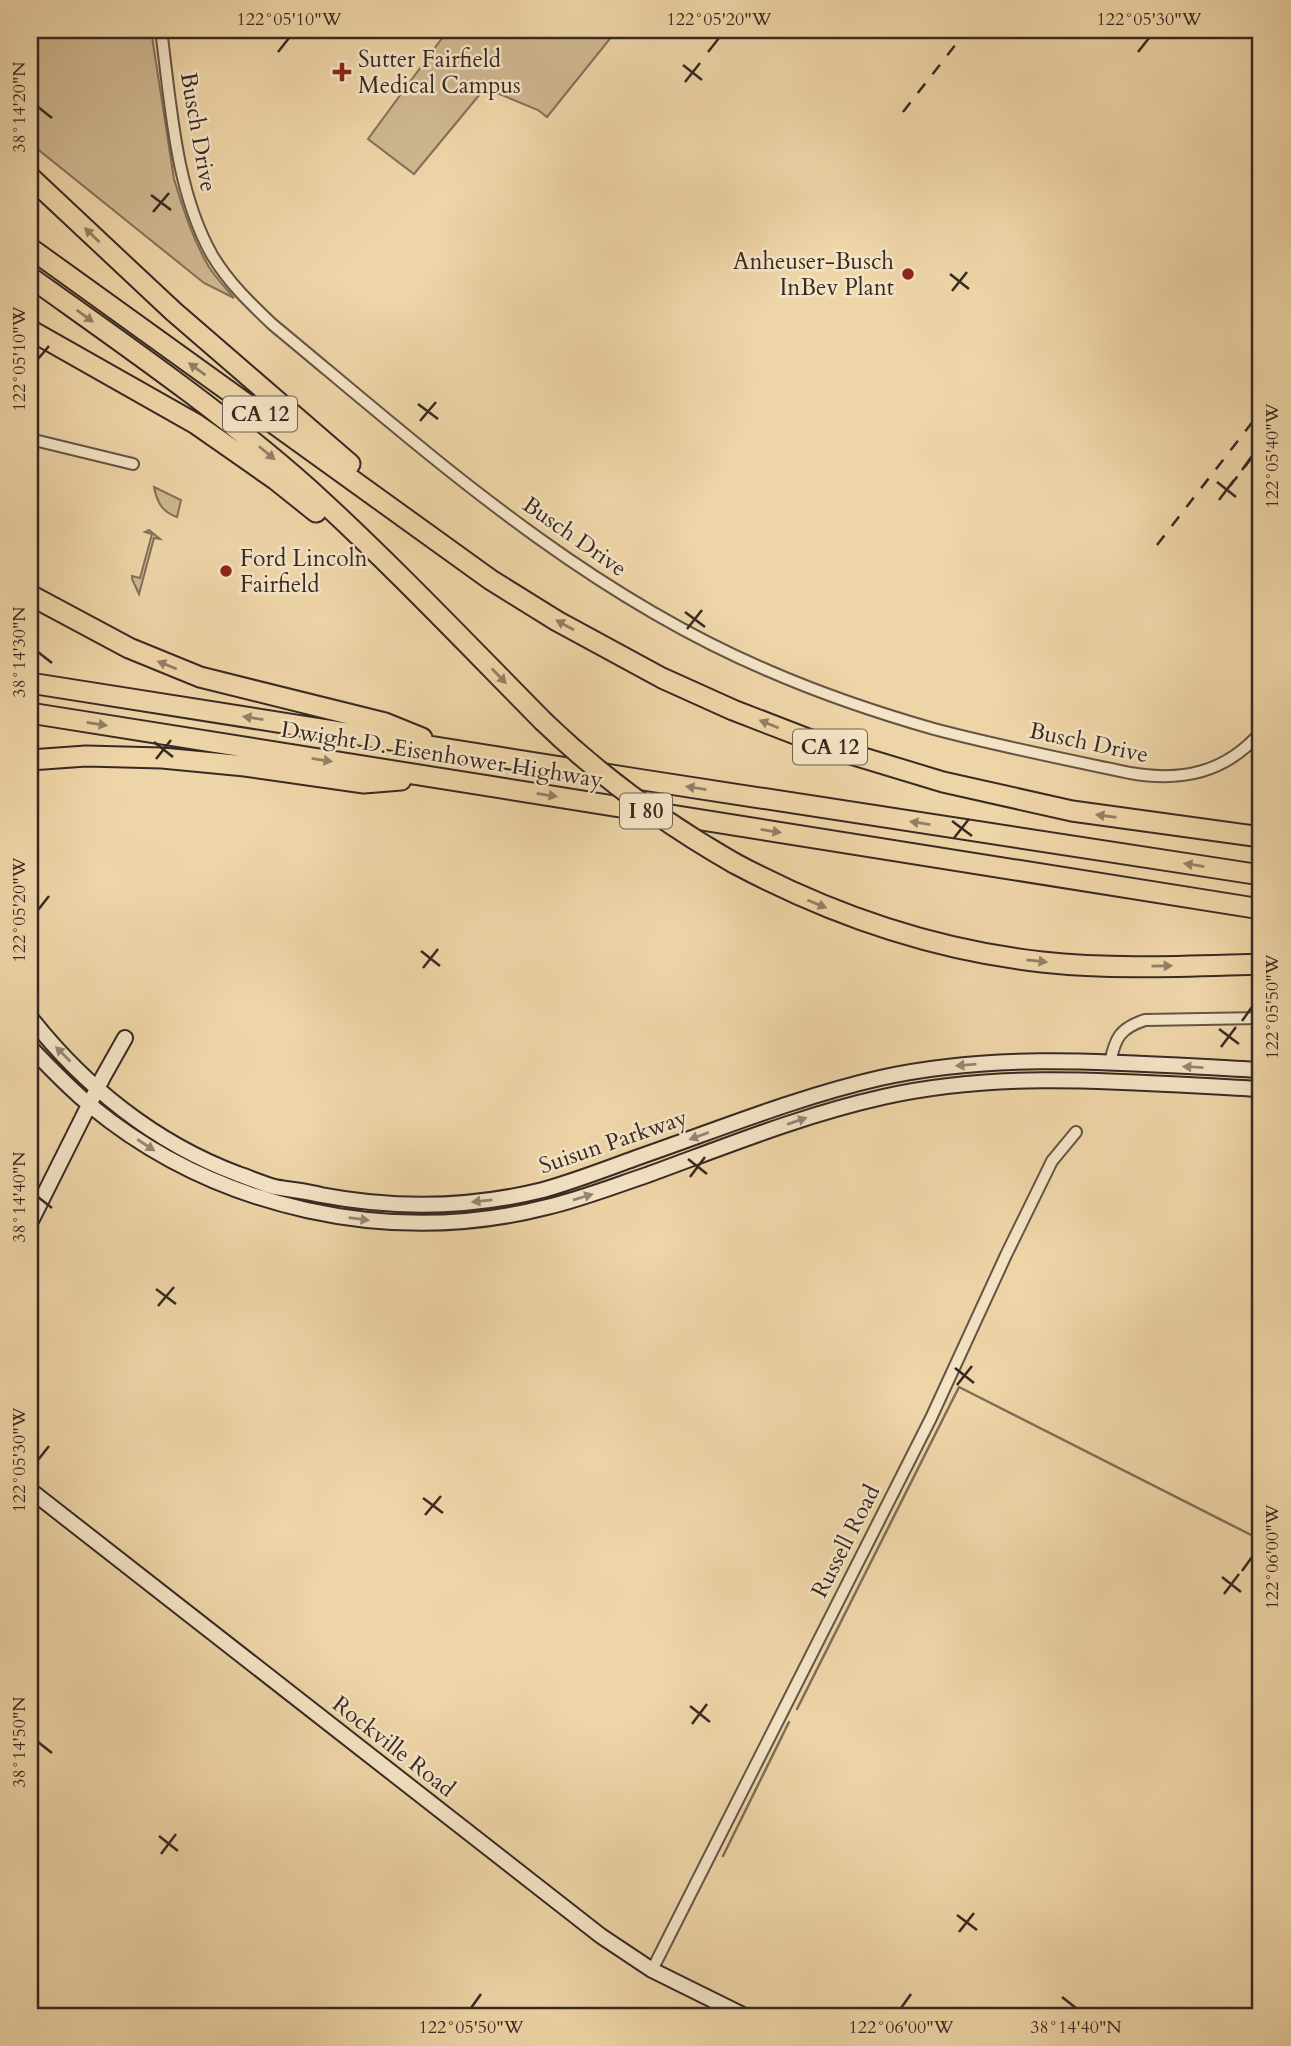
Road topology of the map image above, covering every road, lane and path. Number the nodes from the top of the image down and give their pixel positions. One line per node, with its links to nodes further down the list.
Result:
1 (161, 30): 13 (street, Busch Drive)
2 (30, 177): 8 (highway, one-way to 2)
3 (30, 248): 8 (highway, CA 12, one-way to 3)
4 (30, 276): 10 (highway, CA 12, one-way to 10)
5 (30, 330): 10 (highway)
6 (30, 439): 7 (street)
7 (133, 464)
8 (491, 580): 18 (highway, CA 12, one-way to 8)
9 (30, 595): 14 (highway, one-way to 9)
10 (455, 631): 22 (highway, CA 12, one-way to 22, bridge)
11 (30, 683): 14 (highway, Dwight D. Eisenhower Highway / I 80, one-way to 11)
12 (30, 713): 16 (highway, Dwight D. Eisenhower Highway / I 80, one-way to 16)
13 (1261, 732)
14 (442, 749): 20 (highway, Dwight D. Eisenhower Highway / I 80, one-way to 14)
15 (30, 760): 16 (highway)
16 (435, 778): 21 (highway, Dwight D. Eisenhower Highway / I 80, one-way to 21)
17 (1261, 825): 18 (highway)
18 (1198, 827): 19 (highway, CA 12)
19 (1261, 837)
20 (1261, 875)
21 (1261, 909)
22 (1261, 964)
23 (30, 1017): 29 (main road, Suisun Parkway, one-way to 23)
24 (1261, 1018): 27 (street)
25 (125, 1038): 29 (main road)
26 (30, 1047): 31 (main road, Suisun Parkway)
27 (1110, 1063): 28 (main road, Suisun Parkway, one-way to 27); 29 (main road, Suisun Parkway, one-way to 29)
28 (1261, 1070)
29 (97, 1089): 31 (main road)
30 (1261, 1089): 31 (main road, Suisun Parkway, one-way to 30)
31 (90, 1105): 33 (main road)
32 (1076, 1132): 35 (street, Russell Road)
33 (30, 1223)
34 (30, 1490): 35 (main road, Rockville Road)
35 (652, 1970): 36 (main road, Rockville Road)
36 (745, 2016)

